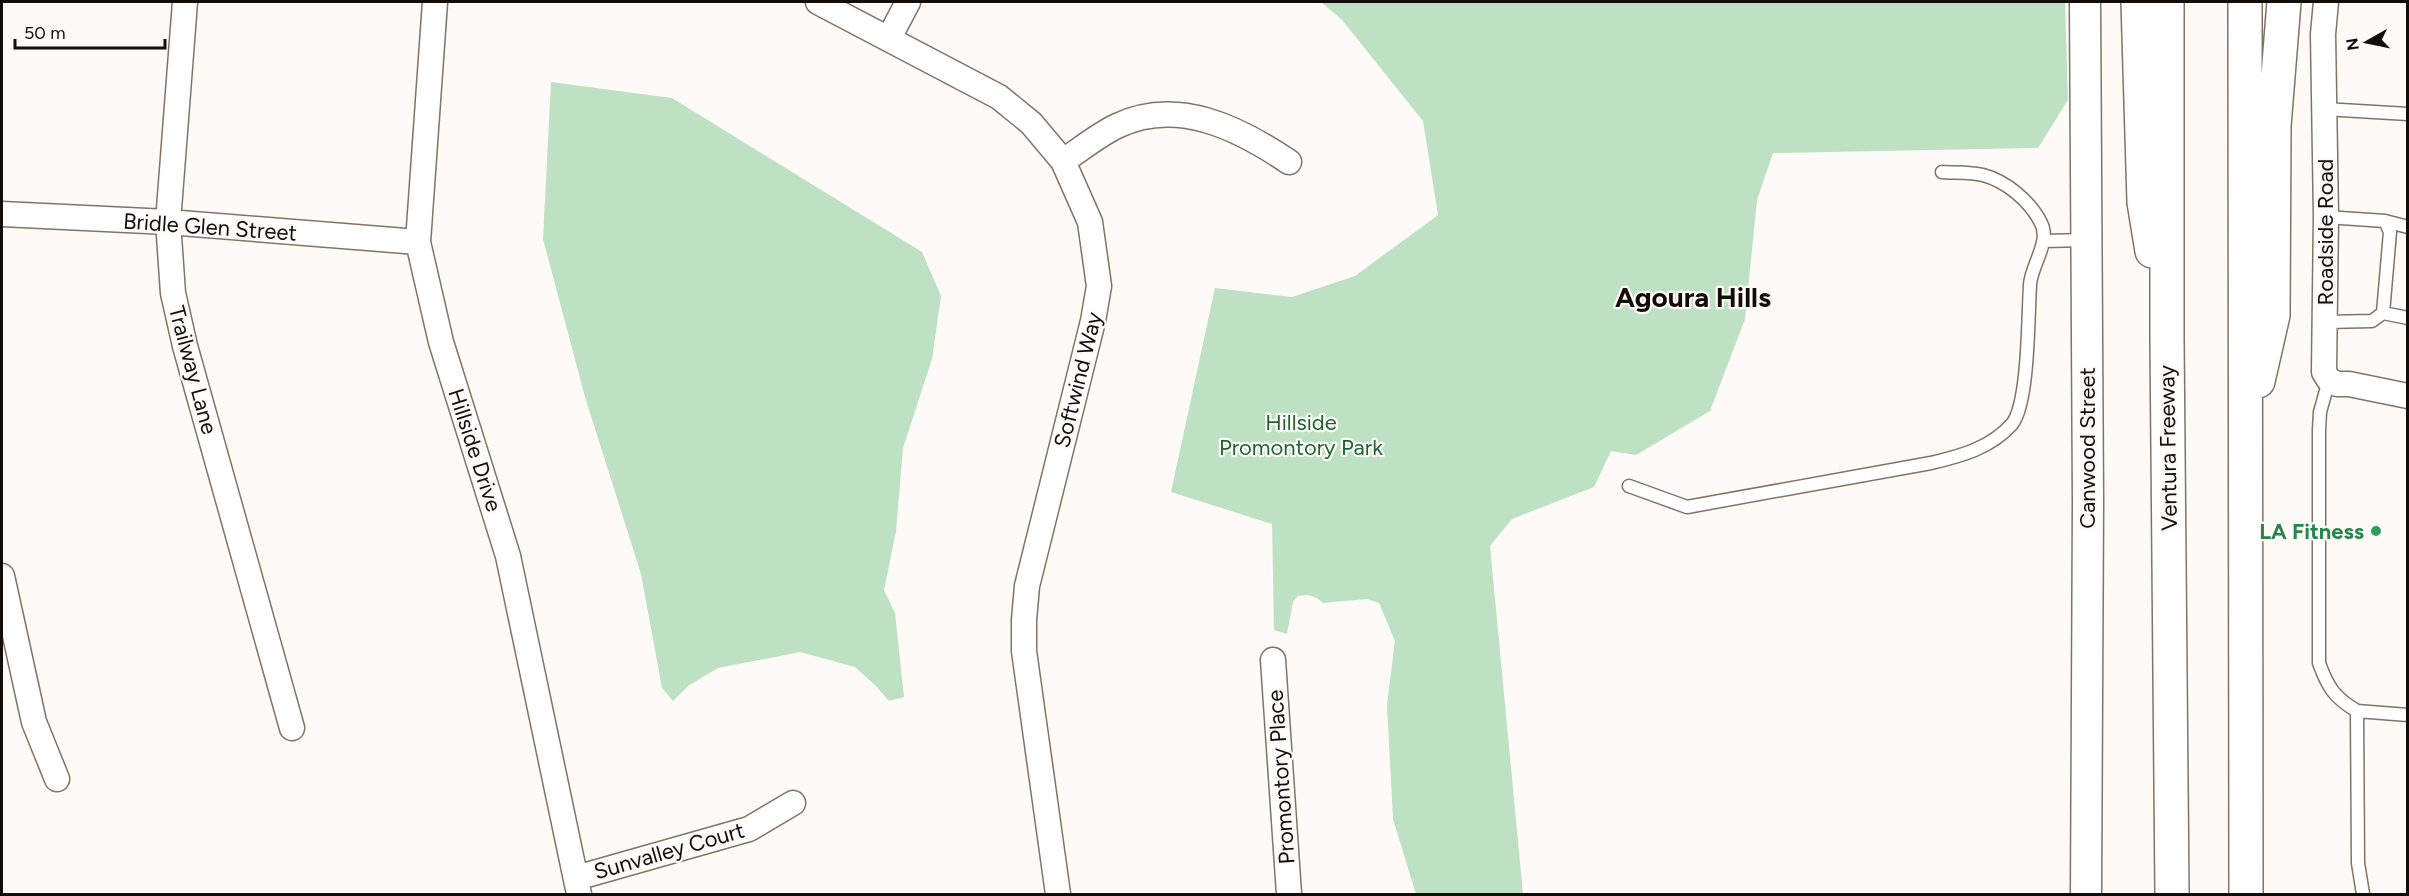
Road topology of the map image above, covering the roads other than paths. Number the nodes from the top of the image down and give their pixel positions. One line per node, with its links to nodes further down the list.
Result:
1 (185, 2): 20 (street, Trailway Lane)
2 (435, 2): 24 (street, Hillside Drive)
3 (818, 2): 11 (street, Softwind Way)
4 (908, 2): 11 (street)
5 (2085, 2): 22 (street, Canwood Street)
6 (2138, 2): 28 (highway)
7 (2167, 2): 28 (highway, Ventura Freeway)
8 (2245, 2): 31 (highway)
9 (2284, 2): 31 (highway)
10 (2326, 2): 12 (street, Roadside Road)
11 (889, 38): 14 (street, Softwind Way)
12 (2325, 109): 13 (lane); 18 (street, Roadside Road)
13 (2408, 114)
14 (1063, 161): 15 (street); 41 (street, Softwind Way)
15 (1289, 162)
16 (1942, 172): 23 (lane)
17 (2, 214): 20 (street, Bridle Glen Street)
18 (2325, 217): 19 (lane); 27 (street, Roadside Road)
19 (2385, 221): 21 (lane); 25 (lane)
20 (168, 222): 24 (street, Bridle Glen Street); 37 (street, Trailway Lane)
21 (2408, 227)
22 (2086, 240): 23 (lane); 43 (street, Canwood Street)
23 (2044, 241): 32 (lane)
24 (418, 242): 40 (street, Hillside Drive)
25 (2383, 313): 26 (lane); 27 (lane)
26 (2408, 318)
27 (2325, 322): 29 (street, Roadside Road)
28 (2167, 339): 44 (highway, Ventura Freeway)
29 (2328, 380): 30 (street); 35 (lane)
30 (2408, 396)
31 (2245, 439): 45 (highway)
32 (1629, 486)
33 (2, 576): 38 (street)
34 (1273, 660): 42 (street, Promontory Place)
35 (2357, 711): 36 (lane); 46 (lane)
36 (2408, 715)
37 (292, 729)
38 (57, 779)
39 (793, 803): 40 (street, Sunvalley Court)
40 (577, 886)
41 (1058, 894)
42 (1289, 894)
43 (2086, 894)
44 (2172, 894)
45 (2246, 894)
46 (2363, 894)

